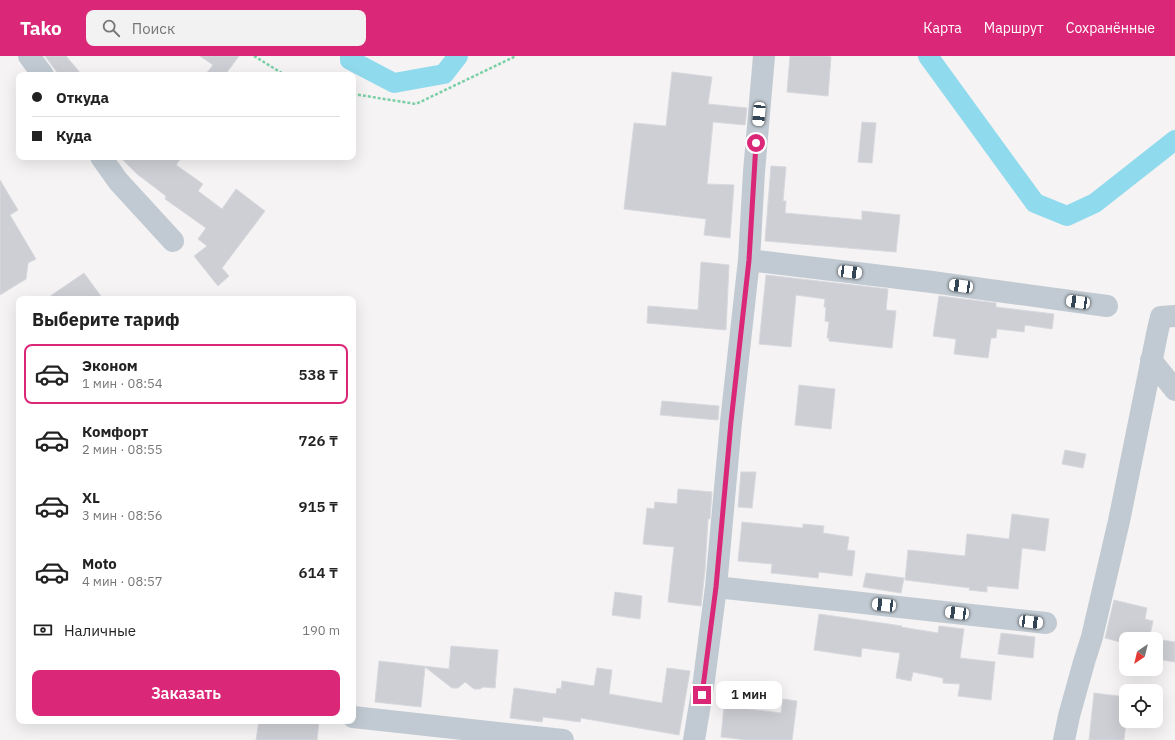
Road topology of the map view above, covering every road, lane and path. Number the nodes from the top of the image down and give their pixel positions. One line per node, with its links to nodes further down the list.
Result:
1 (29, 56): 5 (street)
2 (254, 56): 6 (path)
3 (516, 56): 7 (path)
4 (764, 56): 10 (street)
5 (41, 72)
6 (280, 72)
7 (356, 94)
8 (103, 160): 9 (street)
9 (173, 241)
10 (749, 260): 11 (street); 15 (street)
11 (1107, 306)
12 (1175, 316): 13 (street)
13 (1151, 360): 14 (street); 20 (street)
14 (1175, 390)
15 (716, 587): 16 (street); 19 (street)
16 (1046, 623)
17 (356, 717): 18 (street)
18 (563, 740)
19 (694, 740)
20 (1064, 740)

